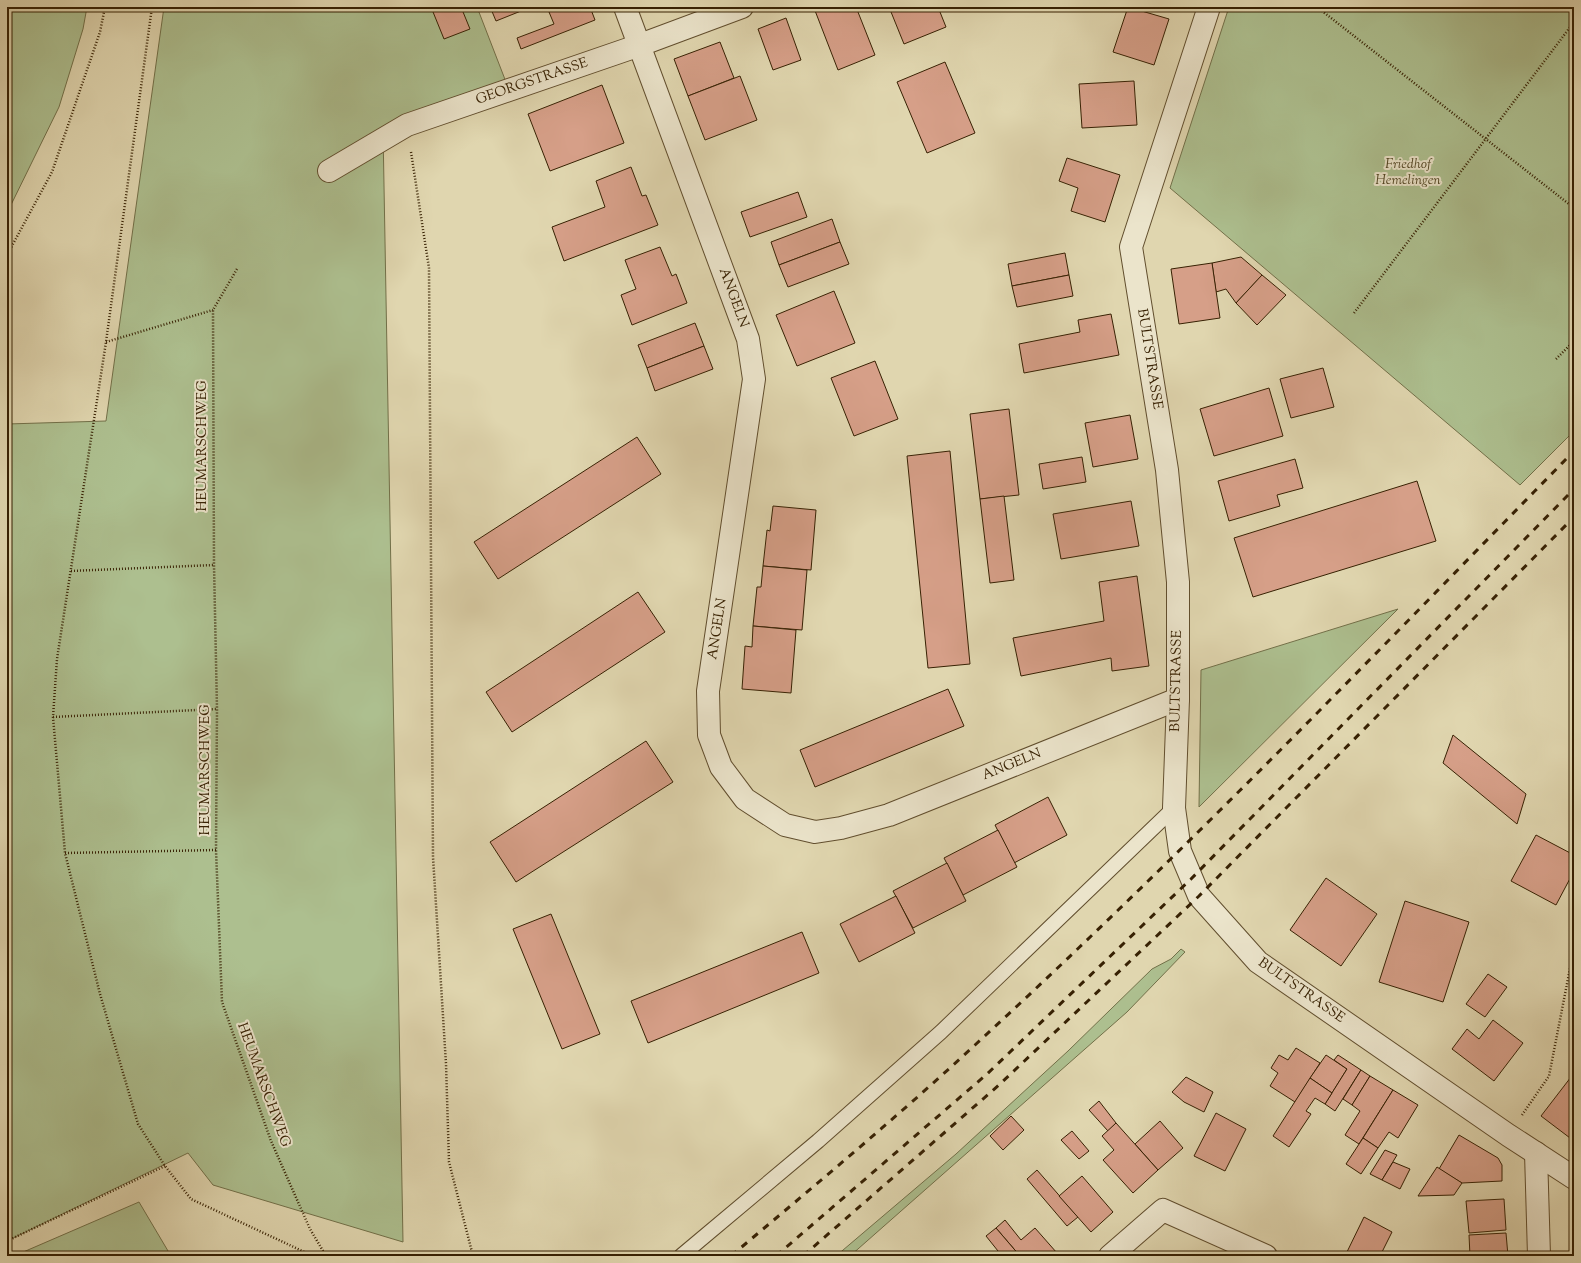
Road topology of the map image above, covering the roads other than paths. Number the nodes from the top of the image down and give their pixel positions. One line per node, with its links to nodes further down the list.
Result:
1 (625, 7): 4 (street, ANGELN)
2 (742, 7): 4 (street, GEORGSTRASSE)
3 (1209, 7): 6 (street, BULTSTRASSE)
4 (640, 45): 5 (street, GEORGSTRASSE); 6 (street, ANGELN)
5 (329, 171)
6 (1178, 699): 7 (street, BULTSTRASSE)
7 (1174, 808): 8 (street, BULTSTRASSE); 10 (lane)
8 (1536, 1154): 9 (street, BULTSTRASSE); 13 (street)
9 (1574, 1178)
10 (682, 1256)
11 (1110, 1256): 12 (street)
12 (1266, 1256)
13 (1539, 1256)

